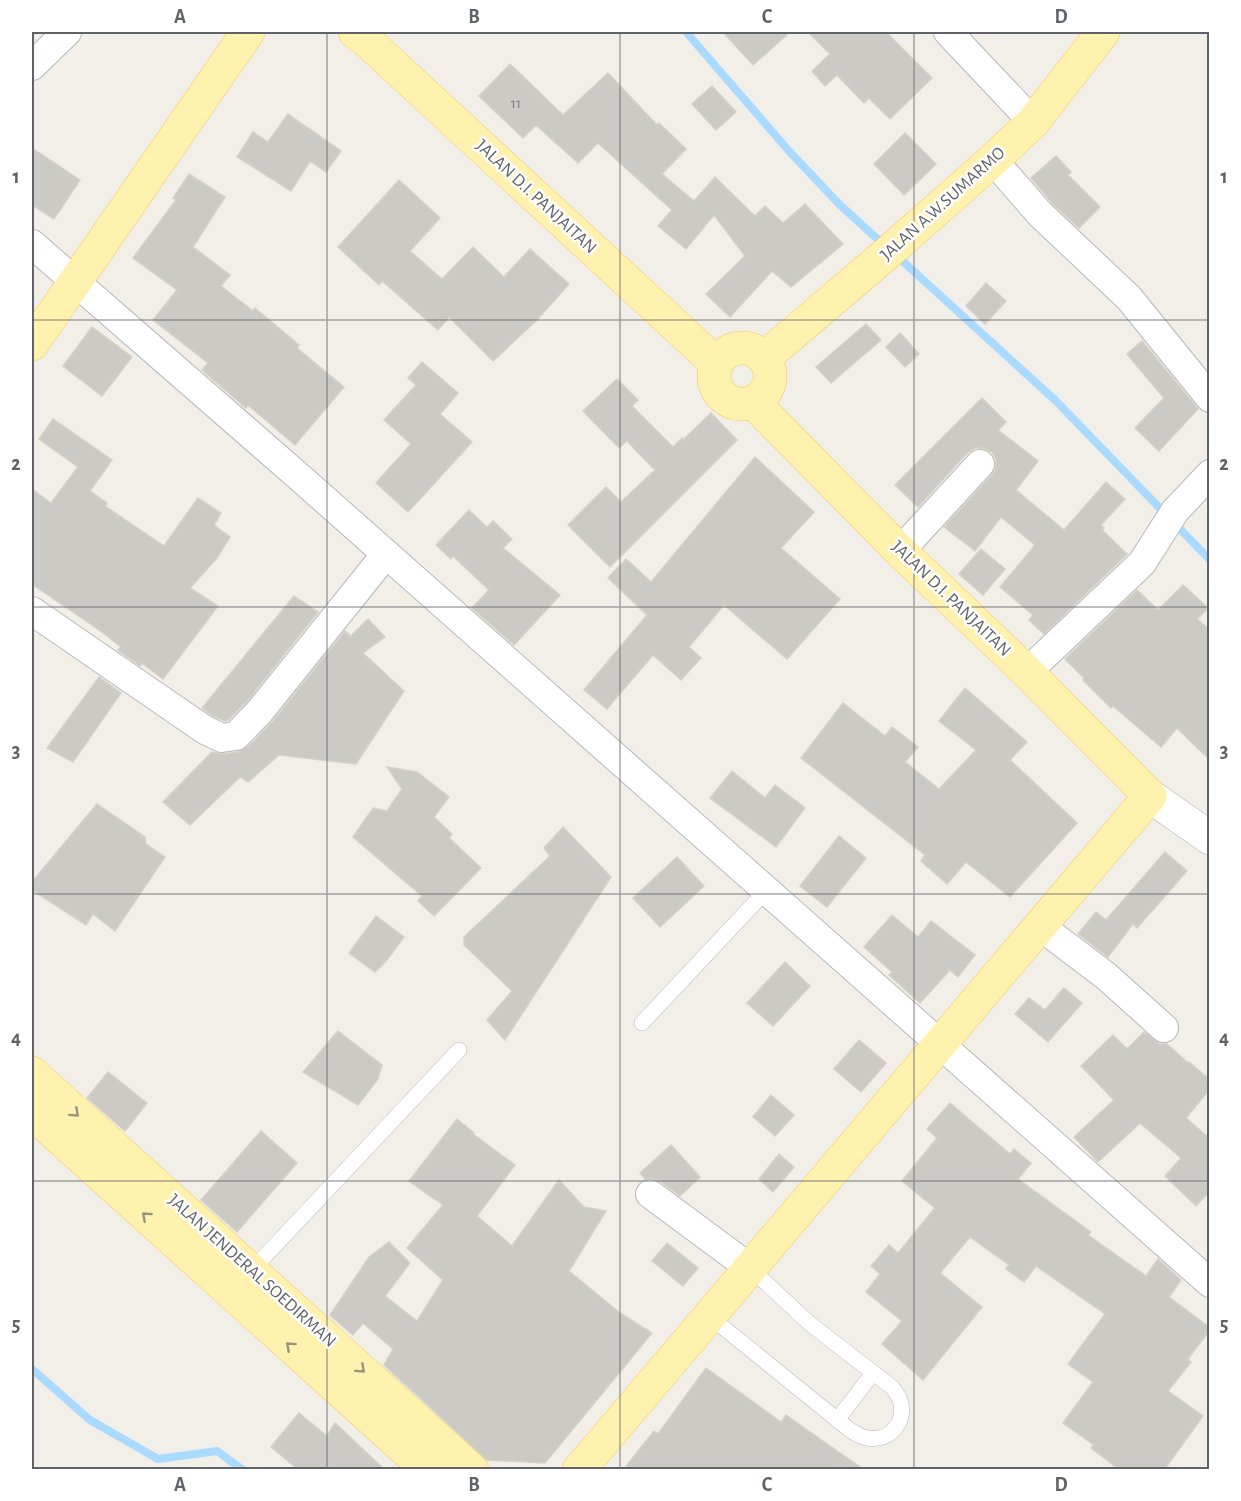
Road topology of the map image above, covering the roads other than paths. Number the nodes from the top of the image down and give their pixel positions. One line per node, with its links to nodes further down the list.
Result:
1 (68, 32): 6 (street)
2 (248, 32): 10 (main road)
3 (355, 32): 13 (main road, JALAN D.I. PANJAITAN)
4 (948, 32): 7 (street)
5 (1103, 32): 7 (main road, JALAN A.W.SUMARMO)
6 (32, 66)
7 (1033, 122): 8 (main road, JALAN A.W.SUMARMO)
8 (993, 160): 12 (main road, JALAN A.W.SUMARMO); 14 (street)
9 (32, 244): 10 (street)
10 (74, 283): 11 (main road); 19 (street)
11 (32, 344)
12 (764, 357): 13 (main road); 15 (main road)
13 (716, 363): 15 (main road)
14 (1209, 398)
15 (753, 402): 18 (main road, JALAN D.I. PANJAITAN)
16 (980, 465): 18 (street)
17 (1209, 474): 21 (street)
18 (900, 551): 21 (main road, JALAN D.I. PANJAITAN)
19 (386, 554): 20 (street); 24 (street)
20 (32, 611)
21 (1027, 672): 22 (main road, JALAN D.I. PANJAITAN)
22 (1150, 796): 23 (street); 25 (main road)
23 (1209, 838)
24 (766, 891): 26 (lane); 28 (street)
25 (1040, 926): 27 (street); 28 (main road)
26 (642, 1023)
27 (1164, 1029)
28 (940, 1044): 33 (main road); 35 (street)
29 (459, 1050): 34 (lane)
30 (32, 1074): 34 (main road, JALAN JENDERAL SOEDIRMAN, one-way to 34)
31 (32, 1113): 39 (main road, JALAN JENDERAL SOEDIRMAN, one-way to 31)
32 (650, 1194): 33 (street)
33 (750, 1268): 36 (main road); 37 (lane)
34 (251, 1271): 40 (main road, JALAN JENDERAL SOEDIRMAN, one-way to 40)
35 (1209, 1283)
36 (709, 1316): 38 (lane); 41 (main road)
37 (873, 1373): 38 (lane); 38 (lane)
38 (837, 1420)
39 (428, 1470)
40 (472, 1470)
41 (579, 1470)

